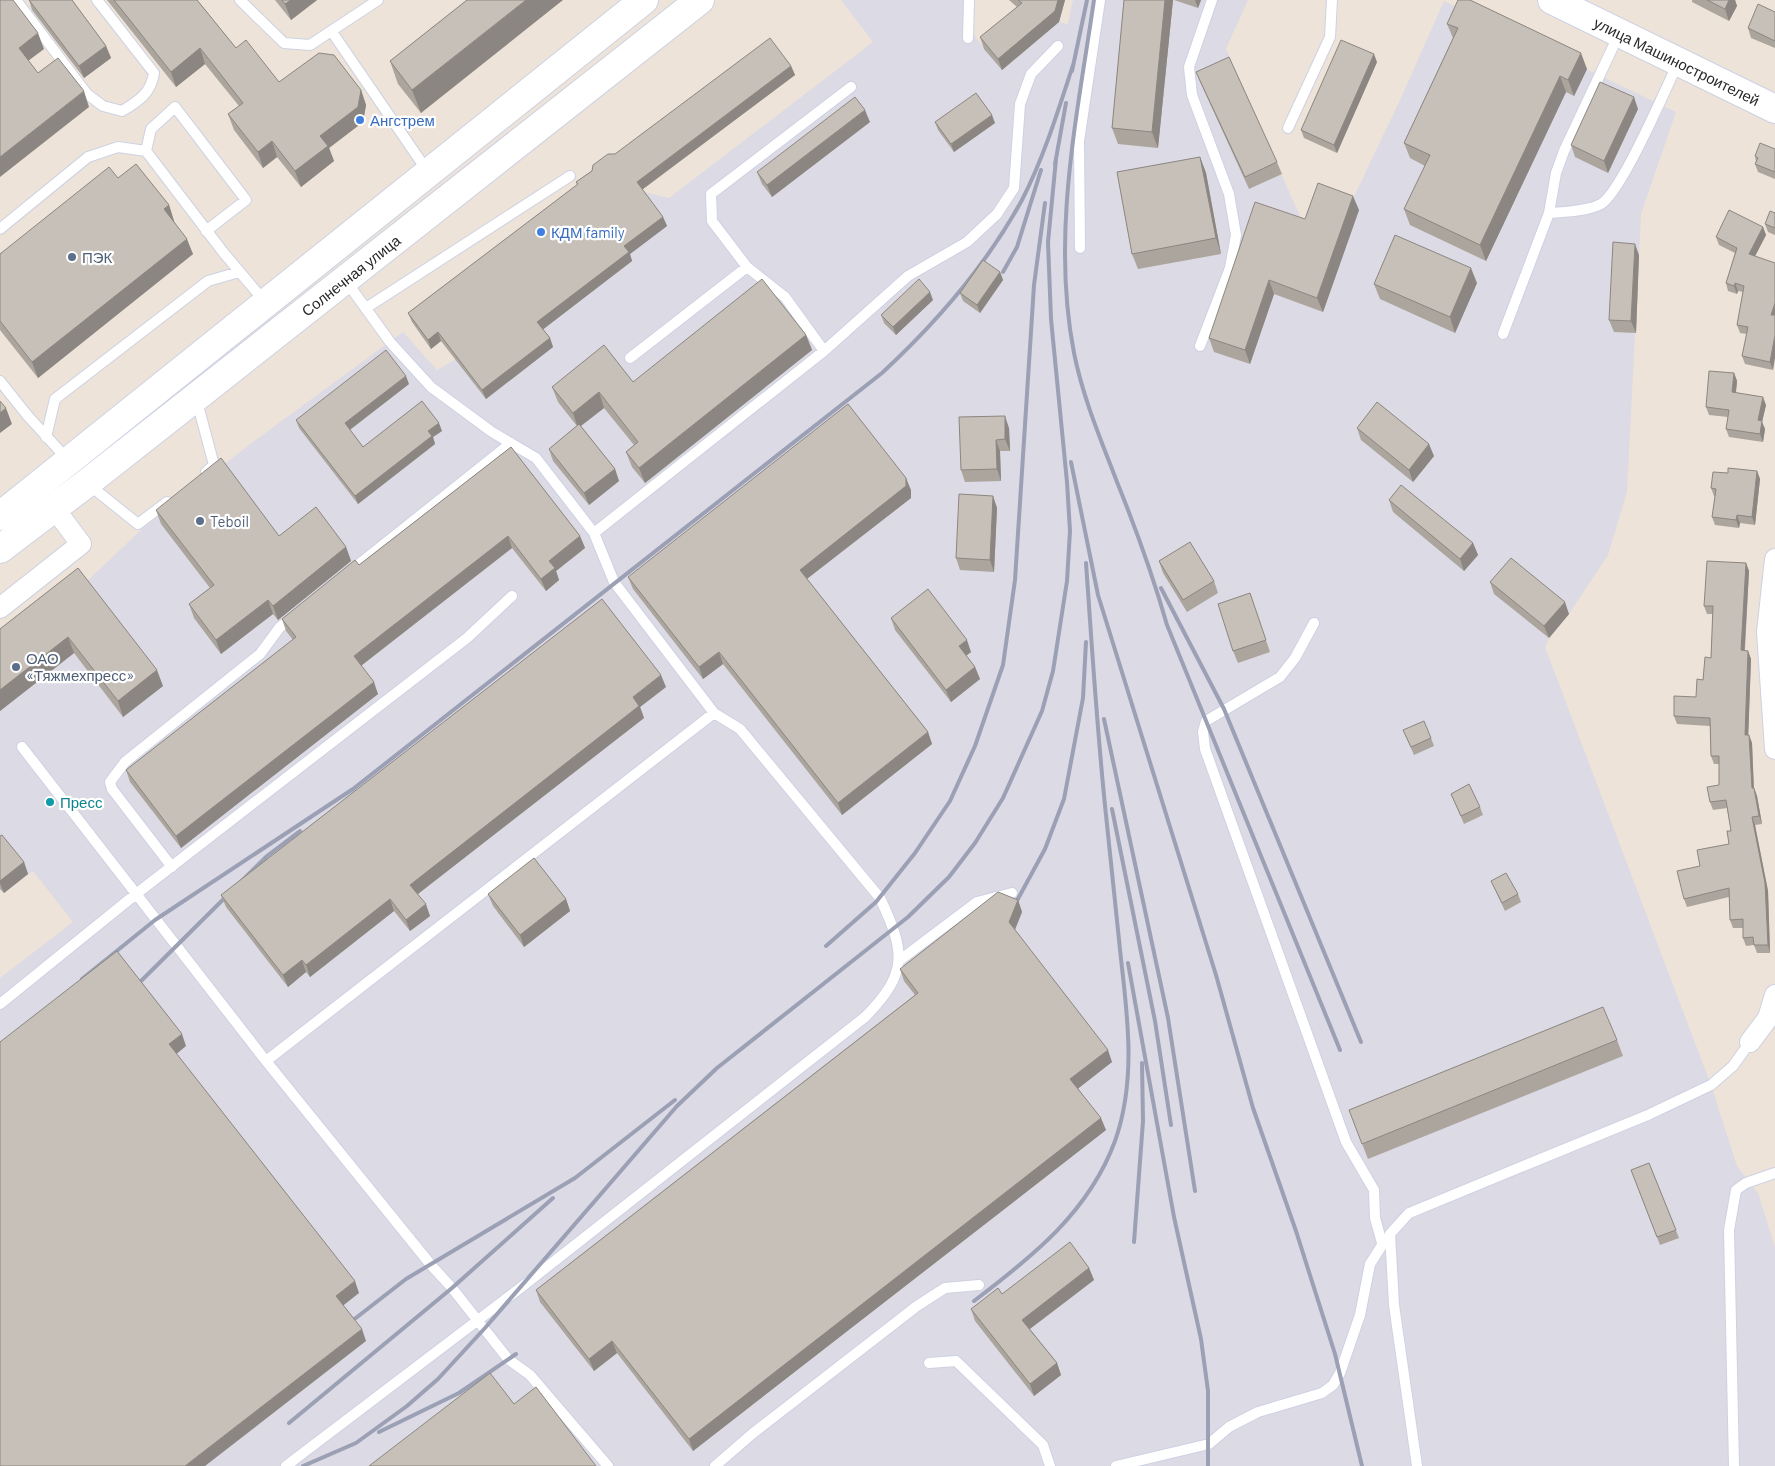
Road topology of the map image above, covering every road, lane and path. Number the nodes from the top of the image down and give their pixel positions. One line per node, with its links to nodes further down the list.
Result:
1 (16, 0): 2 (lane)
2 (97, 0)
3 (240, 0): 12 (lane)
4 (378, 0): 12 (lane)
5 (644, 0): 21 (main road, Солнечная улица)
6 (700, 0): 29 (main road, Солнечная улица)
7 (969, 0): 14 (lane)
8 (1100, 0): 26 (lane)
9 (1212, 0): 33 (lane)
10 (1332, 0): 19 (lane)
11 (1552, 0): 13 (main road, улица Машиностроителей)
12 (332, 32): 21 (lane)
13 (1619, 33): 16 (main road, улица Машиностроителей); 23 (lane)
14 (968, 38)
15 (1058, 46): 34 (lane)
16 (1679, 62): 18 (main road, улица Машиностроителей); 23 (lane)
17 (851, 88): 27 (lane)
18 (1775, 109)
19 (1288, 128)
20 (146, 151): 24 (lane); 25 (lane); 25 (lane)
21 (428, 173): 30 (main road, Солнечная улица)
22 (570, 176): 31 (lane)
23 (1549, 213): 32 (lane)
24 (0, 229)
25 (206, 231): 28 (lane)
26 (1080, 248)
27 (747, 266): 34 (lane); 35 (lane)
28 (239, 272): 30 (lane); 38 (lane)
29 (346, 280): 31 (lane); 37 (main road, Солнечная улица)
30 (265, 303): 40 (main road, Солнечная улица)
31 (366, 308): 39 (lane)
32 (1502, 334)
33 (1200, 346)
34 (824, 351): 46 (lane)
35 (630, 358)
36 (0, 381): 38 (lane)
37 (196, 398): 41 (lane); 42 (main road, Солнечная улица)
38 (46, 437): 40 (lane)
39 (511, 443): 46 (lane); 49 (lane)
40 (69, 460): 45 (main road, Солнечная улица)
41 (199, 477)
42 (87, 483): 43 (lane); 44 (main road, Солнечная улица)
43 (176, 495)
44 (54, 508): 47 (main road, Солнечная улица); 51 (street)
45 (0, 516)
46 (594, 533): 54 (lane)
47 (0, 548)
48 (1775, 559): 56 (street)
49 (342, 578)
50 (512, 596): 57 (lane)
51 (0, 608)
52 (303, 609): 57 (lane)
53 (1314, 623): 67 (lane)
54 (714, 713): 60 (lane); 64 (lane)
55 (22, 747): 58 (lane)
56 (1775, 749)
57 (172, 867): 58 (lane)
58 (136, 894): 62 (lane); 64 (lane)
59 (1012, 894): 60 (lane)
60 (900, 960): 69 (lane)
61 (1775, 995): 63 (street)
62 (0, 1004)
63 (1750, 1042): 66 (lane)
64 (266, 1061): 69 (lane)
65 (1775, 1173): 77 (lane)
66 (1390, 1234): 67 (lane); 76 (lane)
67 (1382, 1243): 75 (lane)
68 (979, 1284): 73 (lane)
69 (478, 1320): 71 (lane); 72 (lane)
70 (929, 1363): 74 (lane)
71 (286, 1466)
72 (608, 1466)
73 (715, 1466)
74 (1050, 1466)
75 (1116, 1466)
76 (1417, 1466)
77 (1734, 1466)

